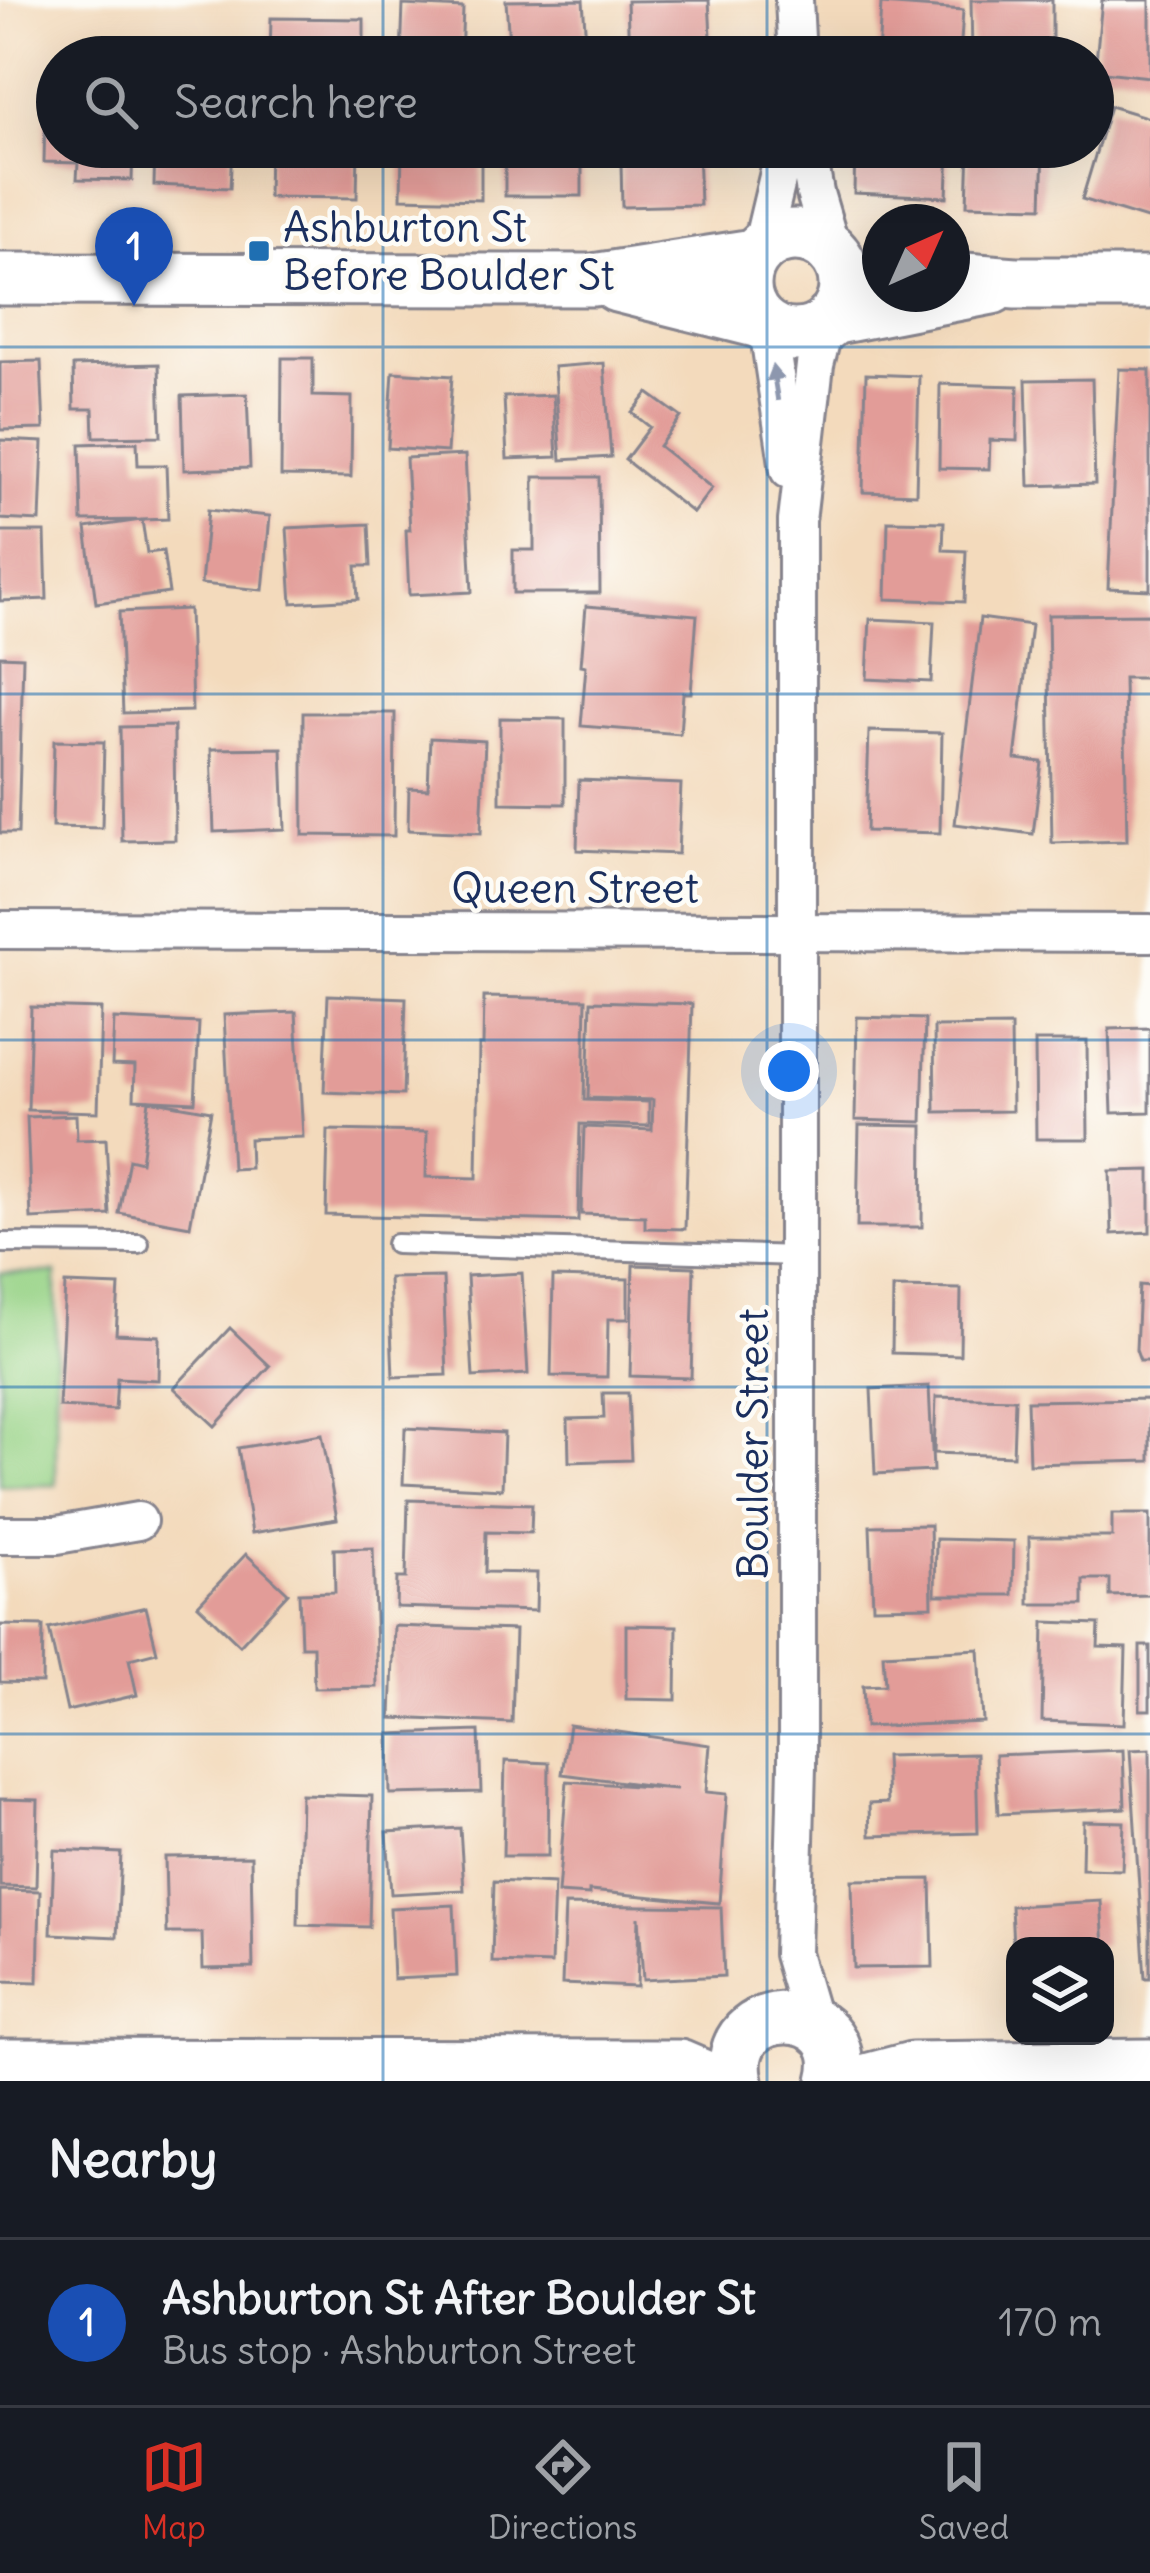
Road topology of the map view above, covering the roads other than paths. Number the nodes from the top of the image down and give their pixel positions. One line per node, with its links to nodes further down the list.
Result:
1 (794, 0): 2 (street)
2 (796, 36)
3 (779, 168): 5 (street)
4 (810, 168): 6 (street)
5 (757, 252): 6 (street); 9 (street); 13 (street)
6 (851, 263): 12 (street)
7 (0, 279): 9 (street)
8 (970, 279): 10 (street)
9 (593, 280): 13 (street)
10 (1016, 283): 11 (street); 12 (street)
11 (1150, 283)
12 (828, 322): 13 (street); 14 (street)
13 (764, 325): 14 (street, one-way to 13)
14 (797, 521): 17 (street, Boulder Street)
15 (0, 930): 17 (street, Queen Street)
16 (1150, 933): 17 (street, Queen Street)
17 (799, 934): 21 (street, Boulder Street)
18 (0, 1243): 19 (lane)
19 (139, 1244)
20 (396, 1244): 21 (lane)
21 (798, 1256): 24 (street, Boulder Street)
22 (139, 1521): 23 (street)
23 (0, 1535)
24 (792, 1954): 25 (street, Boulder Street); 26 (street, Boulder Street)
25 (826, 2048): 26 (street); 29 (street)
26 (726, 2058): 27 (street)
27 (0, 2065)
28 (1150, 2065): 29 (street)
29 (888, 2075)

